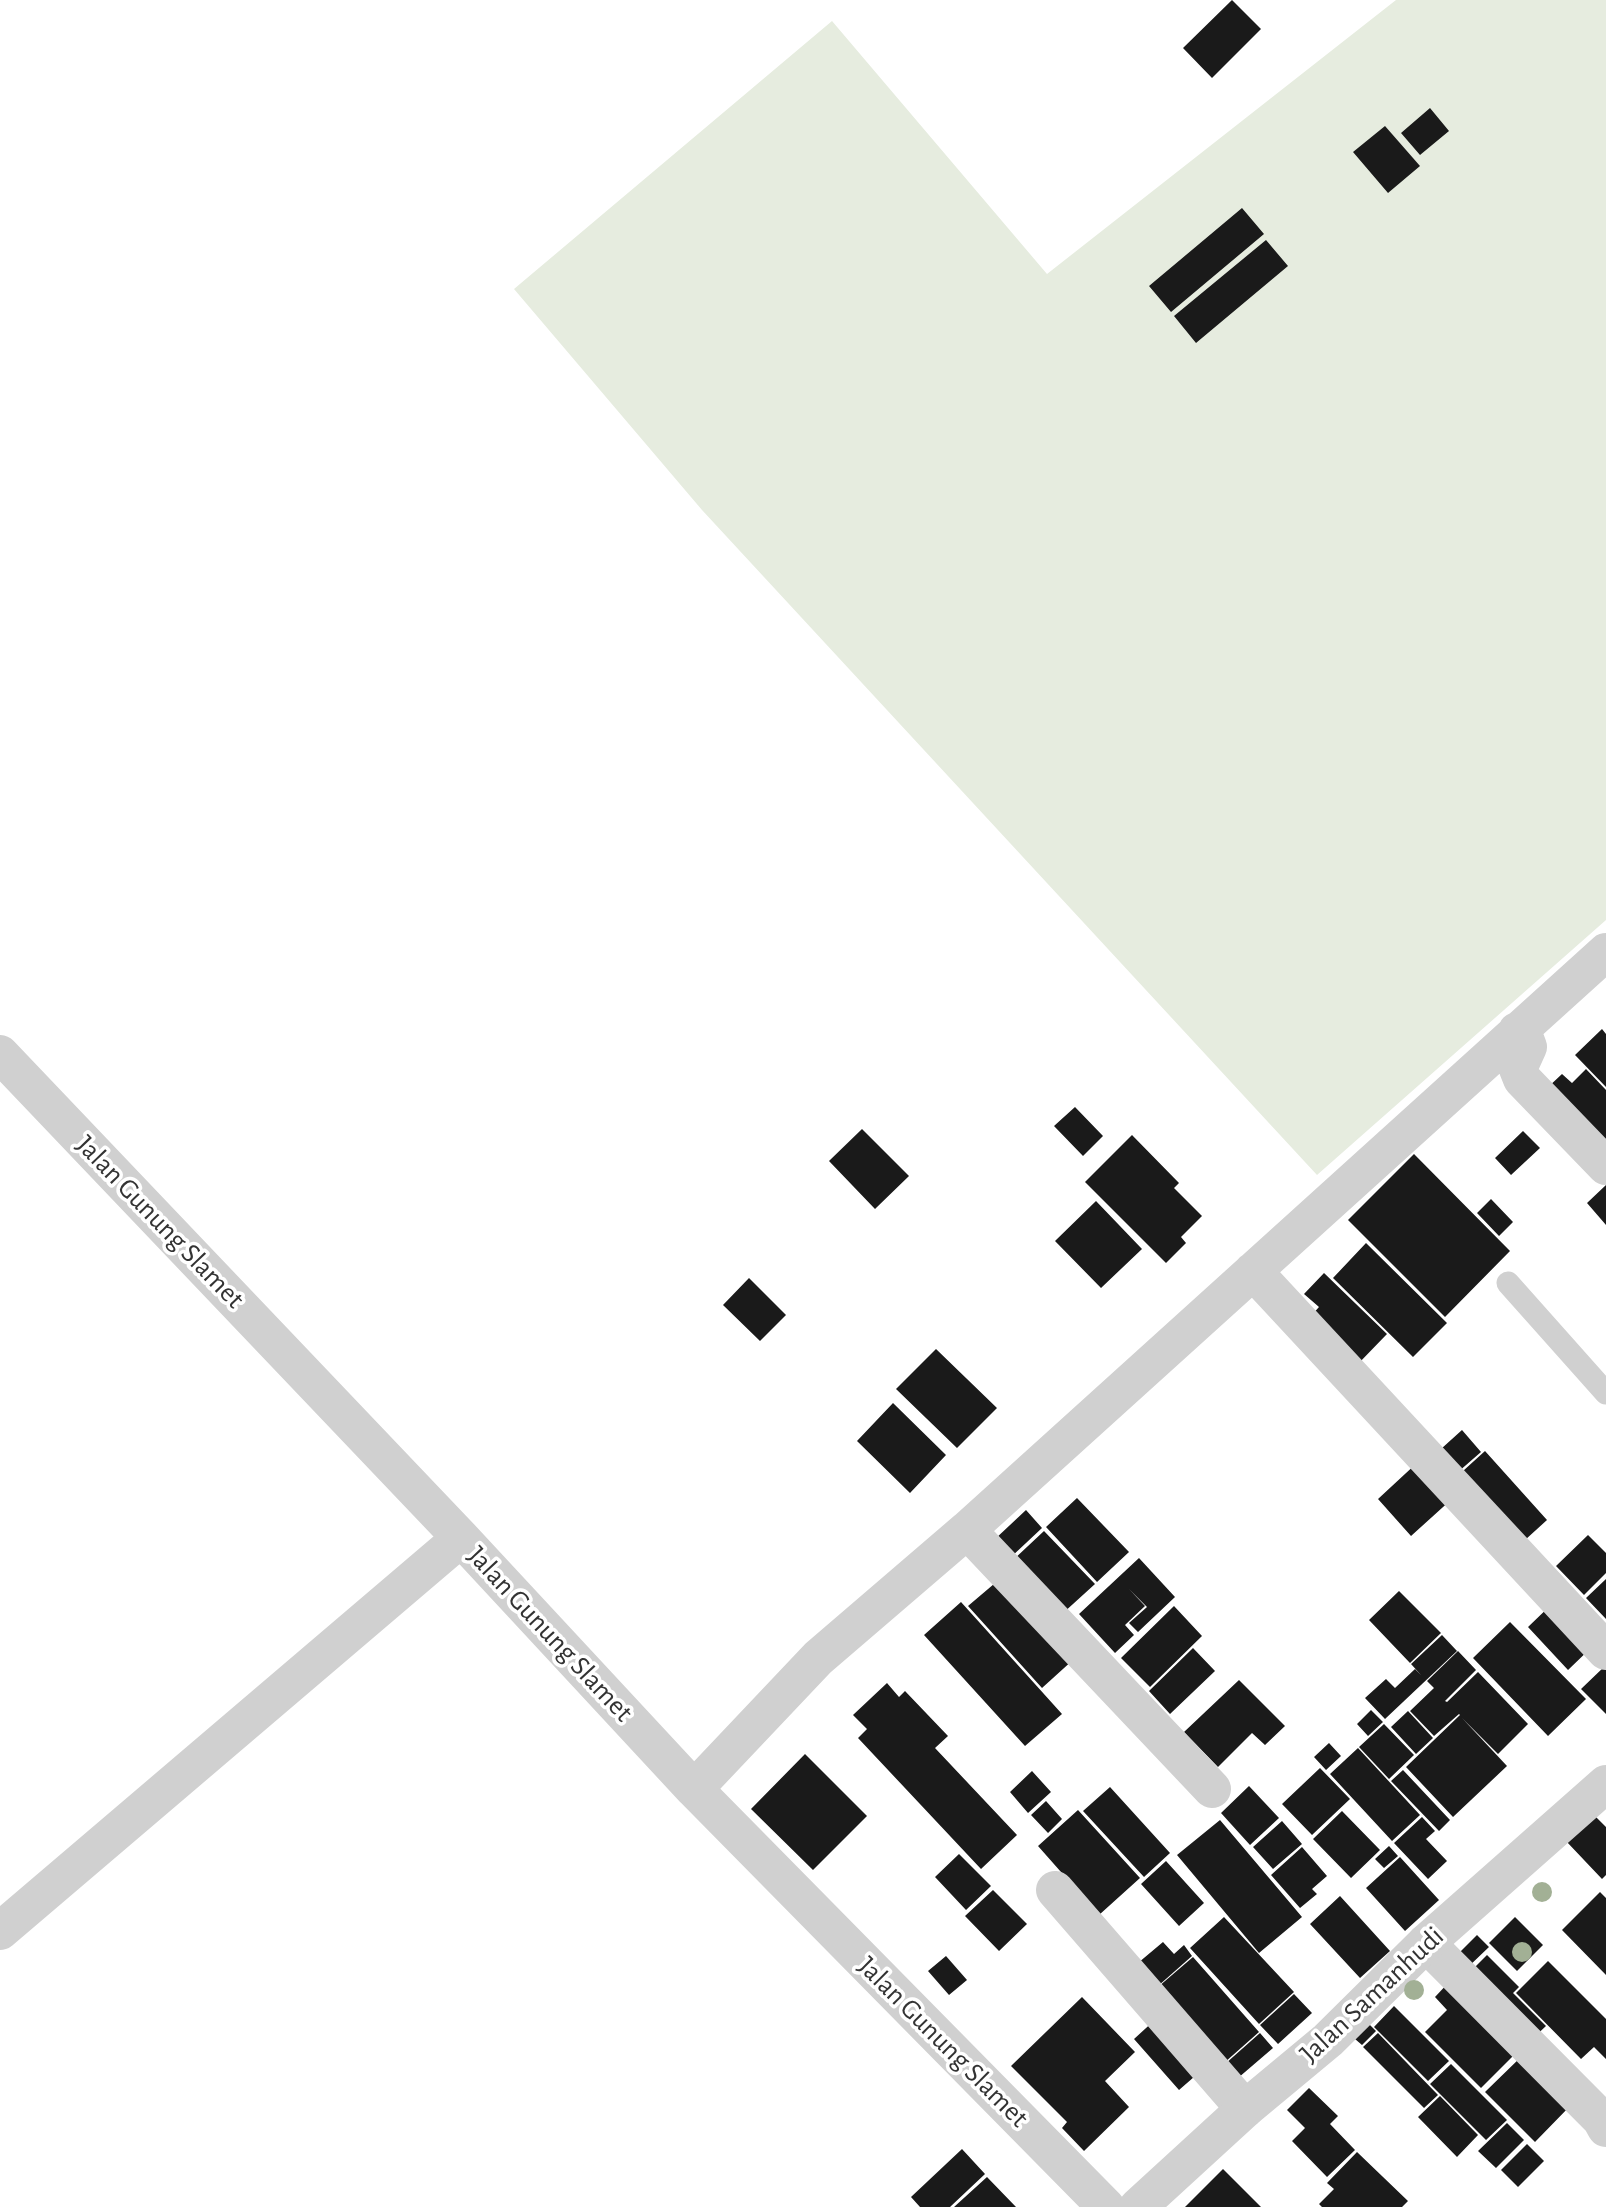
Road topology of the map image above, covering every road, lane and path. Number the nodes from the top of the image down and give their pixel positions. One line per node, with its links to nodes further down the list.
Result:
1 (1601, 967): 2 (street)
2 (1517, 1031): 4 (street); 5 (street)
3 (0, 1054): 9 (street, Jalan Gunung Slamet)
4 (1606, 1166)
5 (1253, 1271): 8 (street); 10 (street)
6 (1508, 1283): 7 (lane)
7 (1606, 1393)
8 (967, 1530): 12 (street); 13 (street)
9 (461, 1538): 12 (street, Jalan Gunung Slamet); 15 (street)
10 (1606, 1651)
11 (1606, 1784): 16 (street, Jalan Samanhudi)
12 (694, 1789): 19 (street, Jalan Gunung Slamet)
13 (1212, 1789)
14 (1055, 1890): 17 (street)
15 (0, 1931)
16 (1426, 1943): 17 (street, Jalan Samanhudi); 18 (street)
17 (1245, 2109): 20 (street, Jalan Samanhudi)
18 (1606, 2128)
19 (1106, 2207)
20 (1138, 2207)

